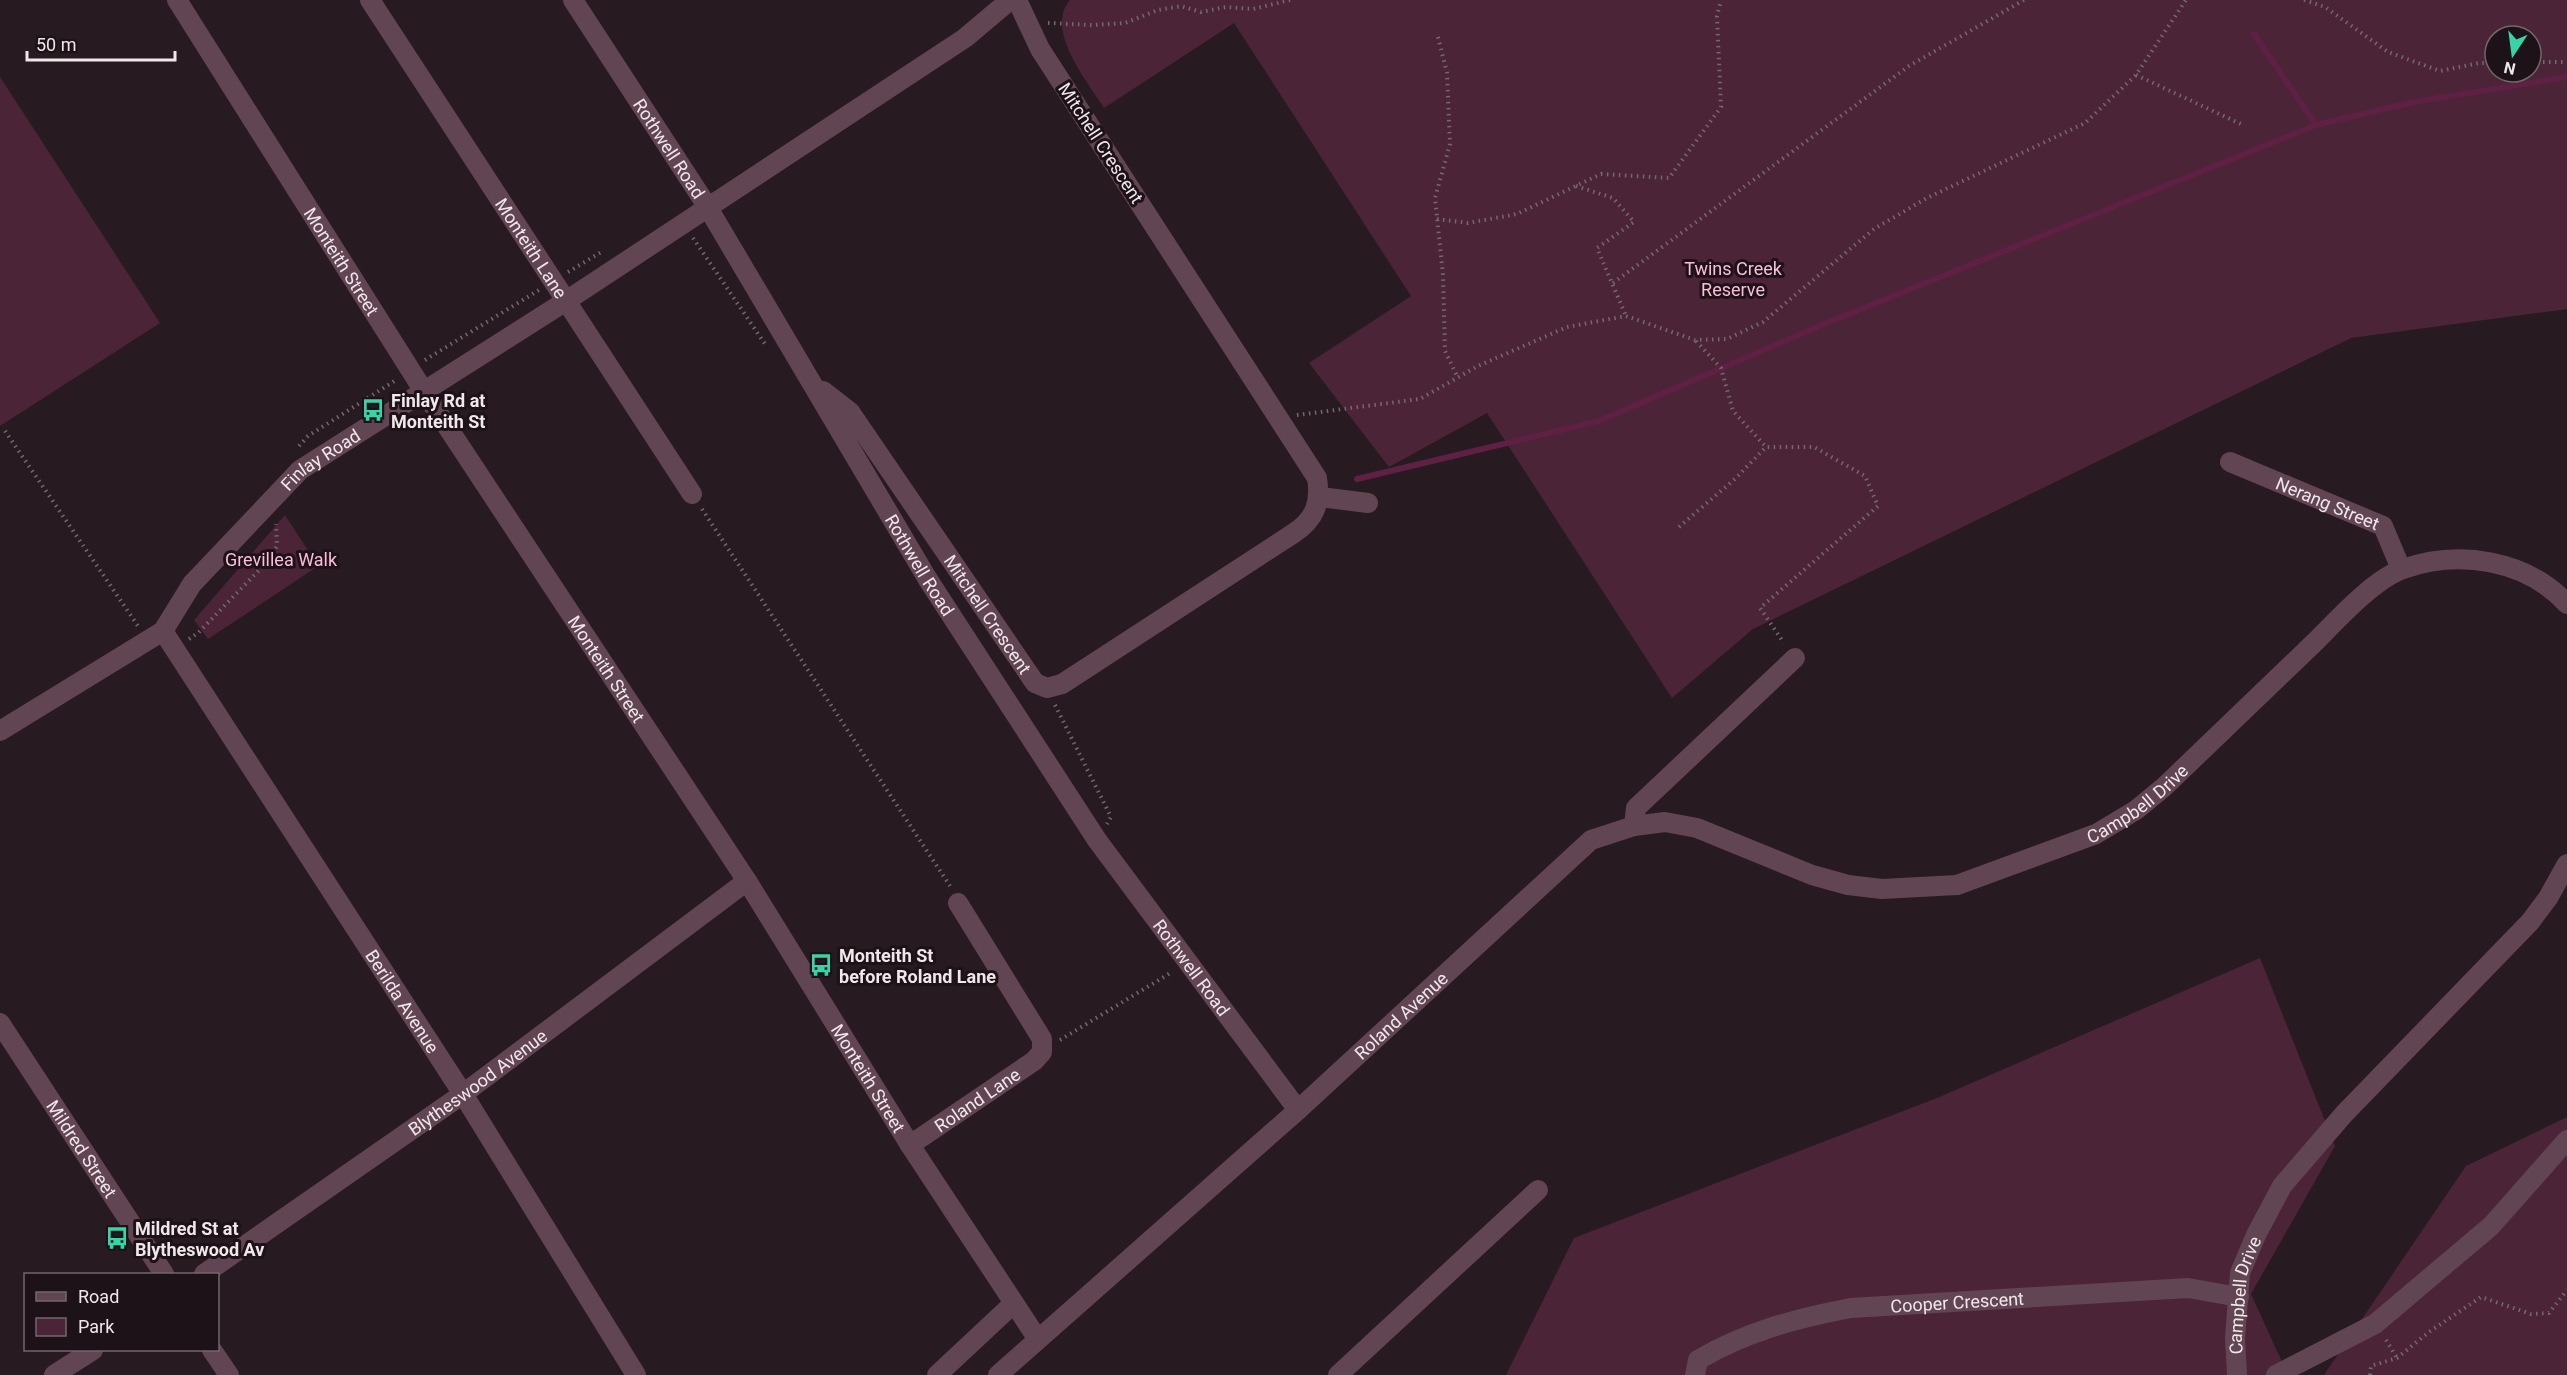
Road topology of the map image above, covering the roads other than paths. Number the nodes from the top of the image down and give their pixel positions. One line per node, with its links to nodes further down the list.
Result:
1 (177, 0): 9 (street, Monteith Street)
2 (370, 0): 7 (street, Monteith Lane)
3 (573, 0): 6 (street, Rothwell Road)
4 (1010, 0): 6 (street)
5 (1017, 0): 12 (street, Mitchell Crescent)
6 (707, 206): 7 (street, Finlay Road); 8 (street, Rothwell Road)
7 (566, 301): 9 (street, Finlay Road); 11 (street, Monteith Lane)
8 (814, 384): 12 (street, Mitchell Crescent); 25 (street, Rothwell Road)
9 (425, 393): 16 (street, Finlay Road); 21 (street, Monteith Street)
10 (2230, 462): 14 (street, Nerang Street)
11 (692, 494)
12 (1320, 497): 13 (street)
13 (1368, 503)
14 (2401, 569): 15 (street, Campbell Drive); 19 (street, Campbell Drive)
15 (2567, 604)
16 (163, 631): 18 (street, Finlay Road); 24 (street, Berilda Avenue)
17 (1795, 658): 19 (street)
18 (0, 731)
19 (1634, 826): 25 (street, Roland Avenue)
20 (2567, 864): 31 (street, Campbell Drive)
21 (747, 881): 24 (street, Blytheswood Avenue); 27 (street, Monteith Street)
22 (958, 903): 27 (street, Roland Lane)
23 (0, 1023): 29 (street, Mildred Street)
24 (463, 1094): 30 (street, Blytheswood Avenue); 38 (street, Berilda Avenue)
25 (1298, 1110): 33 (street, Roland Avenue)
26 (2567, 1140): 44 (street)
27 (910, 1145): 32 (street, Monteith Street)
28 (1538, 1190): 41 (street)
29 (163, 1273)
30 (207, 1273)
31 (2239, 1297): 42 (street, Cooper Crescent); 43 (street, Campbell Drive)
32 (1014, 1303): 33 (street, Monteith Street); 39 (street)
33 (1037, 1338): 40 (street, Roland Avenue)
34 (91, 1351): 36 (street)
35 (213, 1351): 37 (street)
36 (54, 1375)
37 (229, 1375)
38 (636, 1375)
39 (937, 1375)
40 (998, 1375)
41 (1338, 1375)
42 (1695, 1375)
43 (2236, 1375)
44 (2276, 1375)

